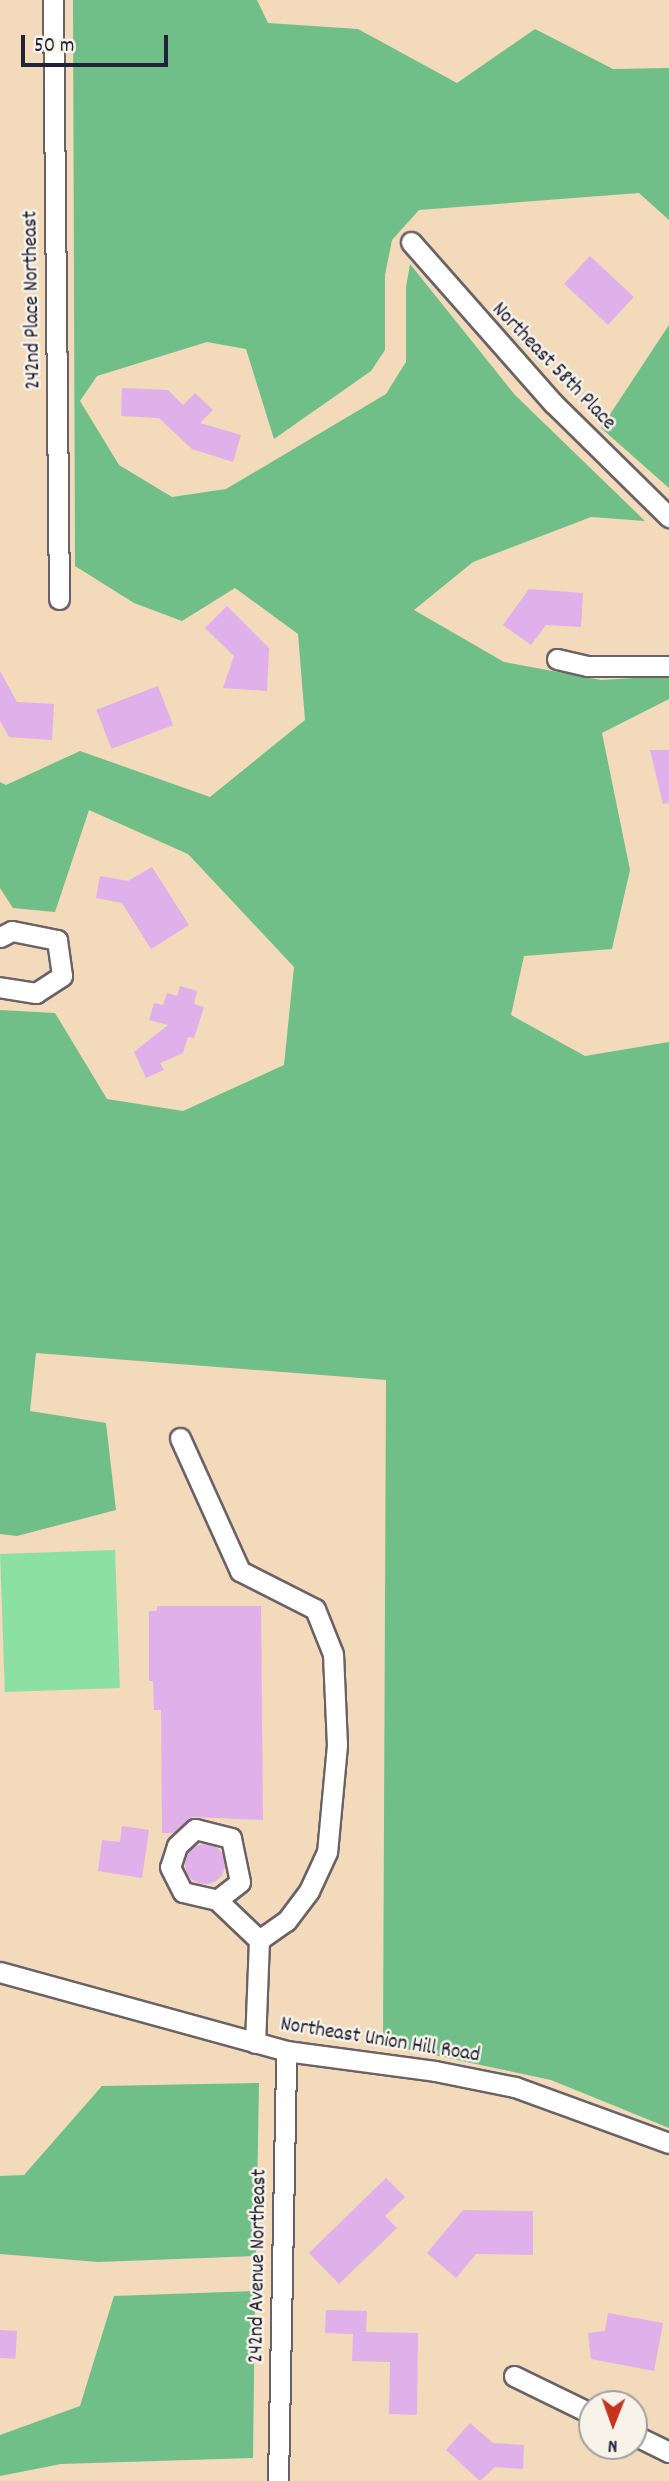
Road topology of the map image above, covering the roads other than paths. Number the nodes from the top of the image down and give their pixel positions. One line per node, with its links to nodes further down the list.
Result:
1 (53, 0): 4 (street, 242nd Place Northeast)
2 (411, 242): 3 (street, Northeast 58th Place)
3 (669, 517)
4 (59, 599)
5 (557, 659): 6 (street)
6 (669, 666)
7 (0, 937): 8 (street)
8 (0, 987)
9 (180, 1437): 11 (street)
10 (217, 1900): 11 (street)
11 (258, 1940): 13 (street)
12 (0, 1972): 13 (street, Northeast Union Hill Road)
13 (255, 2043): 14 (street, Northeast Union Hill Road)
14 (286, 2051): 15 (street, Northeast Union Hill Road); 20 (street, 242nd Avenue Northeast)
15 (669, 2143)
16 (514, 2376): 17 (street)
17 (578, 2407)
18 (648, 2442): 19 (street)
19 (669, 2452)
20 (278, 2481)

